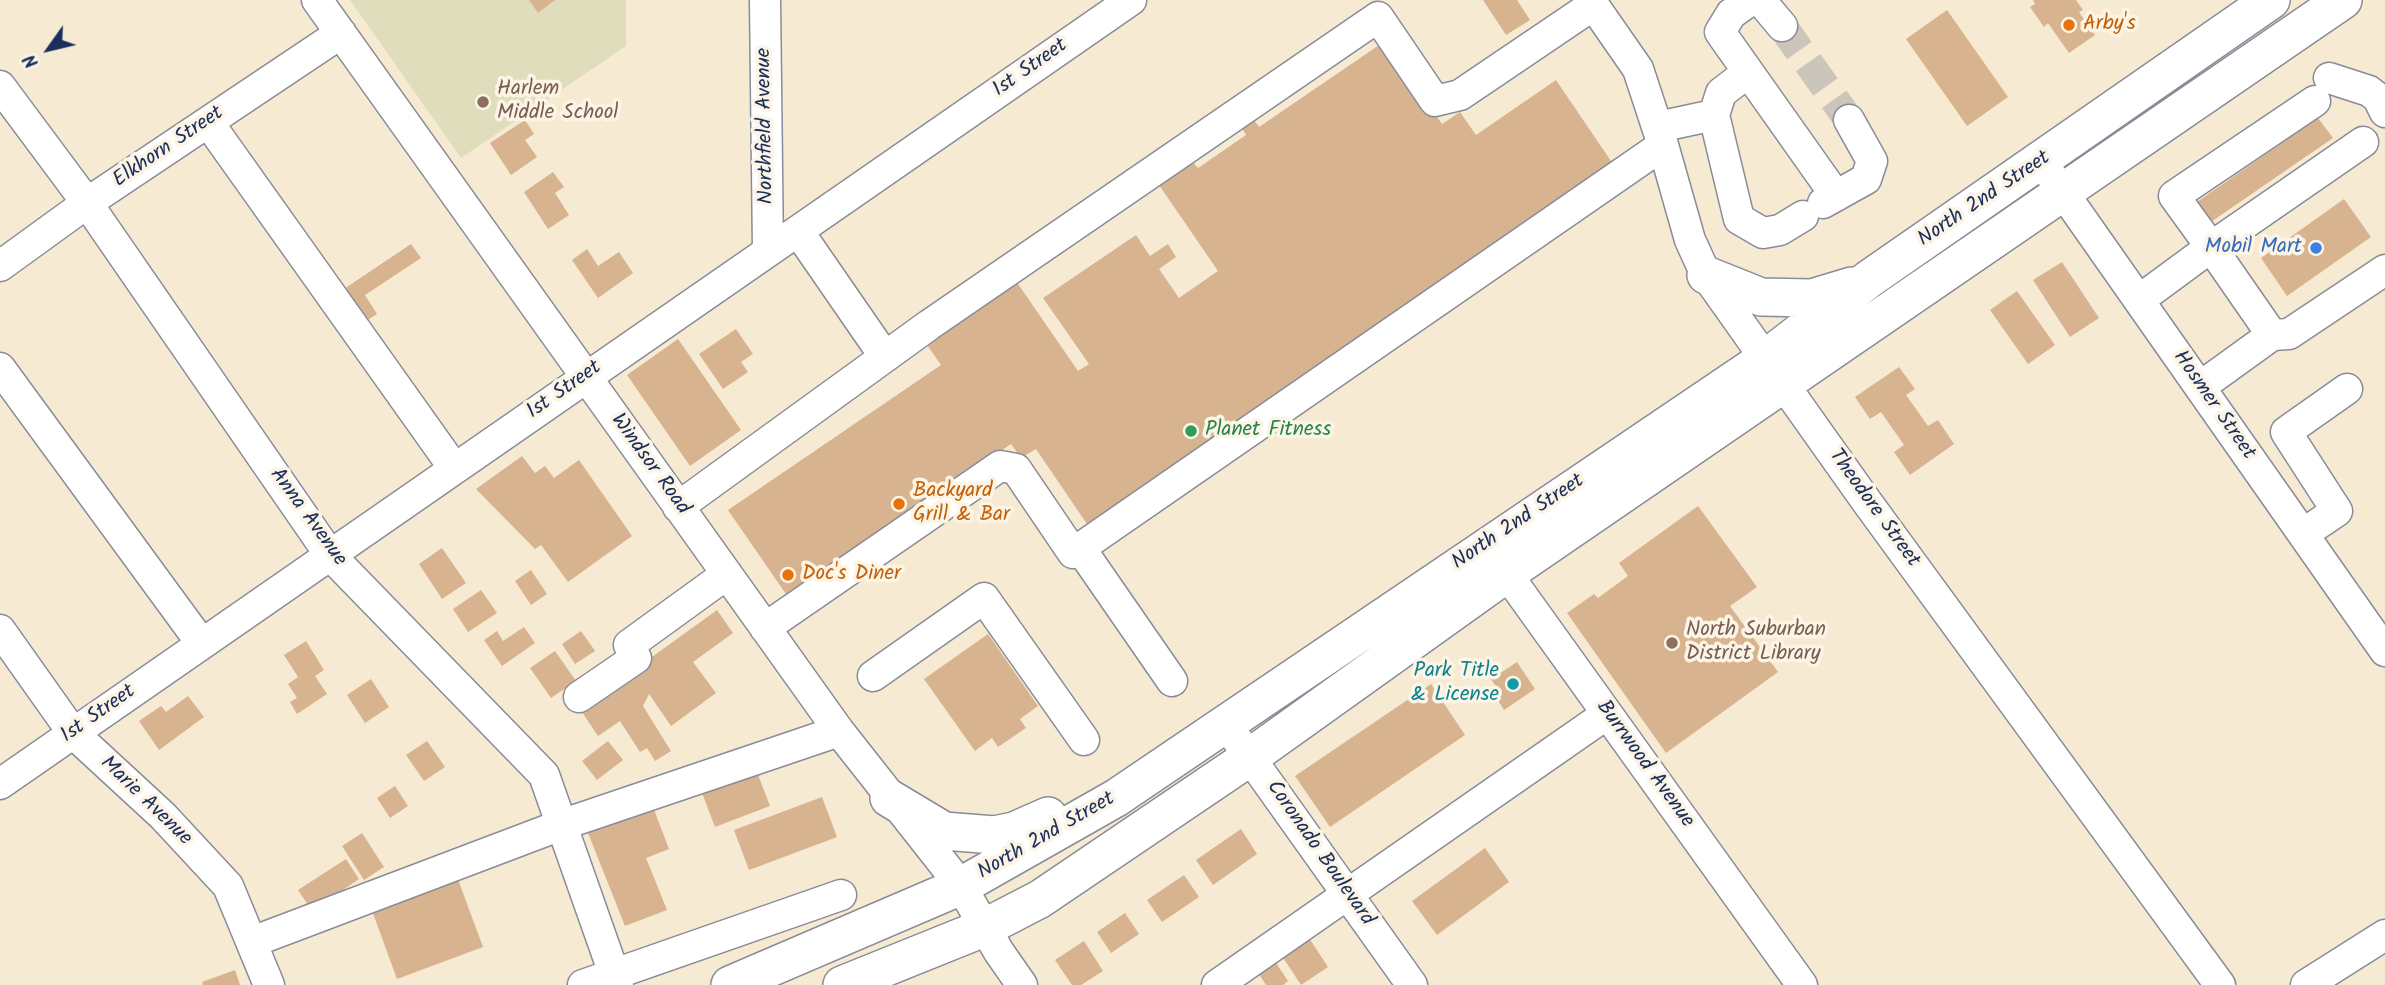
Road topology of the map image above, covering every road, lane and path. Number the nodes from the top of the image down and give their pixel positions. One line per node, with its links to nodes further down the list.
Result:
1 (317, 0): 8 (street, Windsor Road)
2 (765, 0): 24 (street, Northfield Avenue)
3 (1131, 0): 22 (street, 1st Street)
4 (2343, 0): 9 (main road, North 2nd Street)
5 (2267, 1): 9 (street); 18 (main road, North 2nd Street)
6 (1591, 3): 16 (street, Theodore Street); 31 (street)
7 (1782, 26): 10 (street)
8 (341, 33): 15 (street, Elkhorn Street); 34 (street, Windsor Road)
9 (2289, 37): 19 (main road, North 2nd Street)
10 (1747, 73): 13 (street); 21 (street)
11 (0, 86): 20 (street, Anna Avenue)
12 (2385, 112): 23 (street)
13 (1714, 115): 16 (street); 21 (street)
14 (1849, 120): 21 (street)
15 (208, 122): 20 (street, Elkhorn Street); 37 (street)
16 (1660, 136): 27 (street, Theodore Street); 40 (street)
17 (2363, 142): 23 (street)
18 (2041, 161): 19 (street, Hosmer Street); 28 (main road, North 2nd Street)
19 (2064, 193): 29 (street, Hosmer Street); 33 (main road, North 2nd Street)
20 (87, 203): 25 (street, Elkhorn Street); 41 (street, Anna Avenue)
21 (1821, 205)
22 (798, 231): 24 (street, 1st Street); 31 (street)
23 (2211, 247): 29 (street); 30 (street)
24 (768, 251): 34 (street, 1st Street)
25 (0, 266)
26 (2385, 270): 30 (street)
27 (1706, 275): 28 (main road); 33 (street, Theodore Street)
28 (1869, 279): 33 (main road, North 2nd Street)
29 (2138, 300): 35 (street, Hosmer Street)
30 (2272, 335): 35 (street)
31 (885, 357): 38 (street)
32 (0, 368): 46 (street)
33 (1775, 371): 42 (main road, North 2nd Street); 76 (street, Theodore Street)
34 (585, 377): 37 (street, 1st Street); 38 (street, Windsor Road)
35 (2200, 387): 39 (street, Hosmer Street)
36 (2347, 389): 39 (street)
37 (454, 468): 41 (street, 1st Street)
38 (678, 507): 43 (street, Windsor Road)
39 (2303, 534): 47 (street, Hosmer Street)
40 (1080, 548): 44 (street); 49 (street)
41 (330, 555): 46 (street, 1st Street); 60 (street, Anna Avenue)
42 (1496, 559): 51 (street, Burrwood Avenue); 52 (main road, North 2nd Street); 56 (main road, North 2nd Street)
43 (727, 574): 44 (street, Windsor Road); 50 (street)
44 (765, 628): 53 (street, Windsor Road)
45 (0, 630): 54 (street, Marie Avenue)
46 (202, 644): 54 (street, 1st Street)
47 (2385, 652)
48 (873, 676): 55 (street)
49 (1172, 681)
50 (579, 697)
51 (1607, 714): 62 (street); 75 (street, Burrwood Avenue)
52 (1226, 724): 56 (street, Coronado Boulevard); 59 (main road, North 2nd Street)
53 (839, 731): 58 (street, Windsor Road); 60 (street)
54 (73, 733): 57 (street, 1st Street); 66 (street, Marie Avenue)
55 (1084, 740)
56 (1250, 757): 62 (street, Coronado Boulevard); 64 (main road, North 2nd Street)
57 (0, 785)
58 (889, 798): 59 (main road); 61 (street, Windsor Road)
59 (1116, 798): 61 (main road, North 2nd Street)
60 (561, 825): 66 (street); 67 (street, Anna Avenue)
61 (961, 887): 64 (street, Windsor Road); 70 (main road, North 2nd Street)
62 (1347, 893): 73 (street); 74 (street, Coronado Boulevard)
63 (841, 895): 67 (street)
64 (986, 927): 71 (main road, North 2nd Street); 72 (street, Windsor Road)
65 (2385, 935): 77 (street)
66 (252, 942): 68 (street, Marie Avenue)
67 (615, 980): 69 (street)
68 (269, 985)
69 (583, 985)
70 (730, 985)
71 (842, 985)
72 (1022, 985)
73 (1217, 985)
74 (1412, 985)
75 (1802, 985)
76 (2220, 985)
77 (2306, 985)

